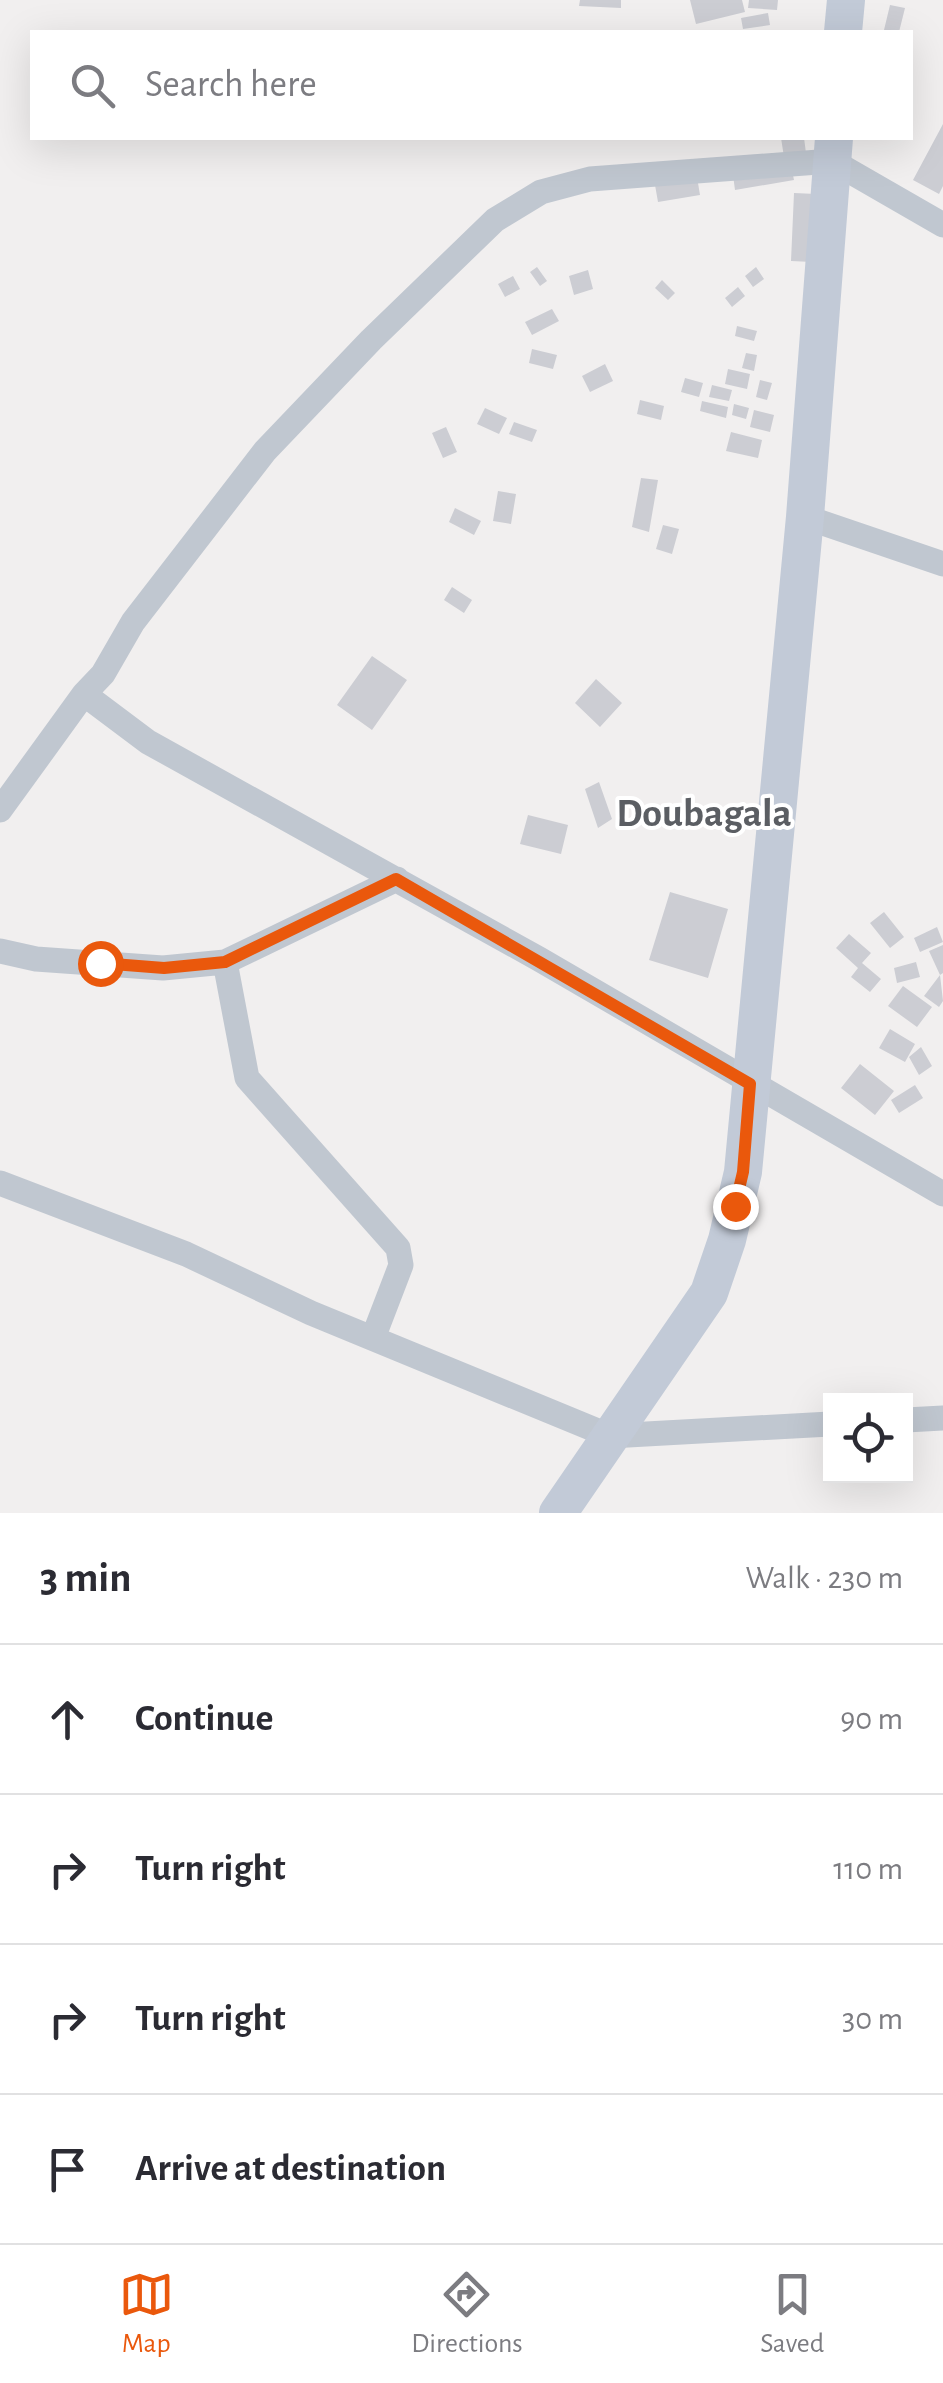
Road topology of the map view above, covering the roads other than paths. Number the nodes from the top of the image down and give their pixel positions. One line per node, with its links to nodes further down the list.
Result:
1 (846, 0): 2 (street)
2 (843, 30)
3 (833, 149): 4 (street); 5 (street); 7 (street)
4 (943, 225)
5 (805, 518): 6 (street); 12 (street)
6 (943, 564)
7 (84, 694): 8 (street); 9 (street)
8 (0, 810)
9 (396, 879): 11 (street); 12 (street)
10 (0, 952): 11 (street)
11 (225, 962): 15 (street)
12 (750, 1084): 14 (street); 19 (street)
13 (0, 1183): 15 (street)
14 (943, 1194)
15 (373, 1338): 19 (street)
16 (943, 1418): 17 (street)
17 (913, 1420)
18 (823, 1424): 19 (street)
19 (610, 1436): 20 (street)
20 (558, 1513)

